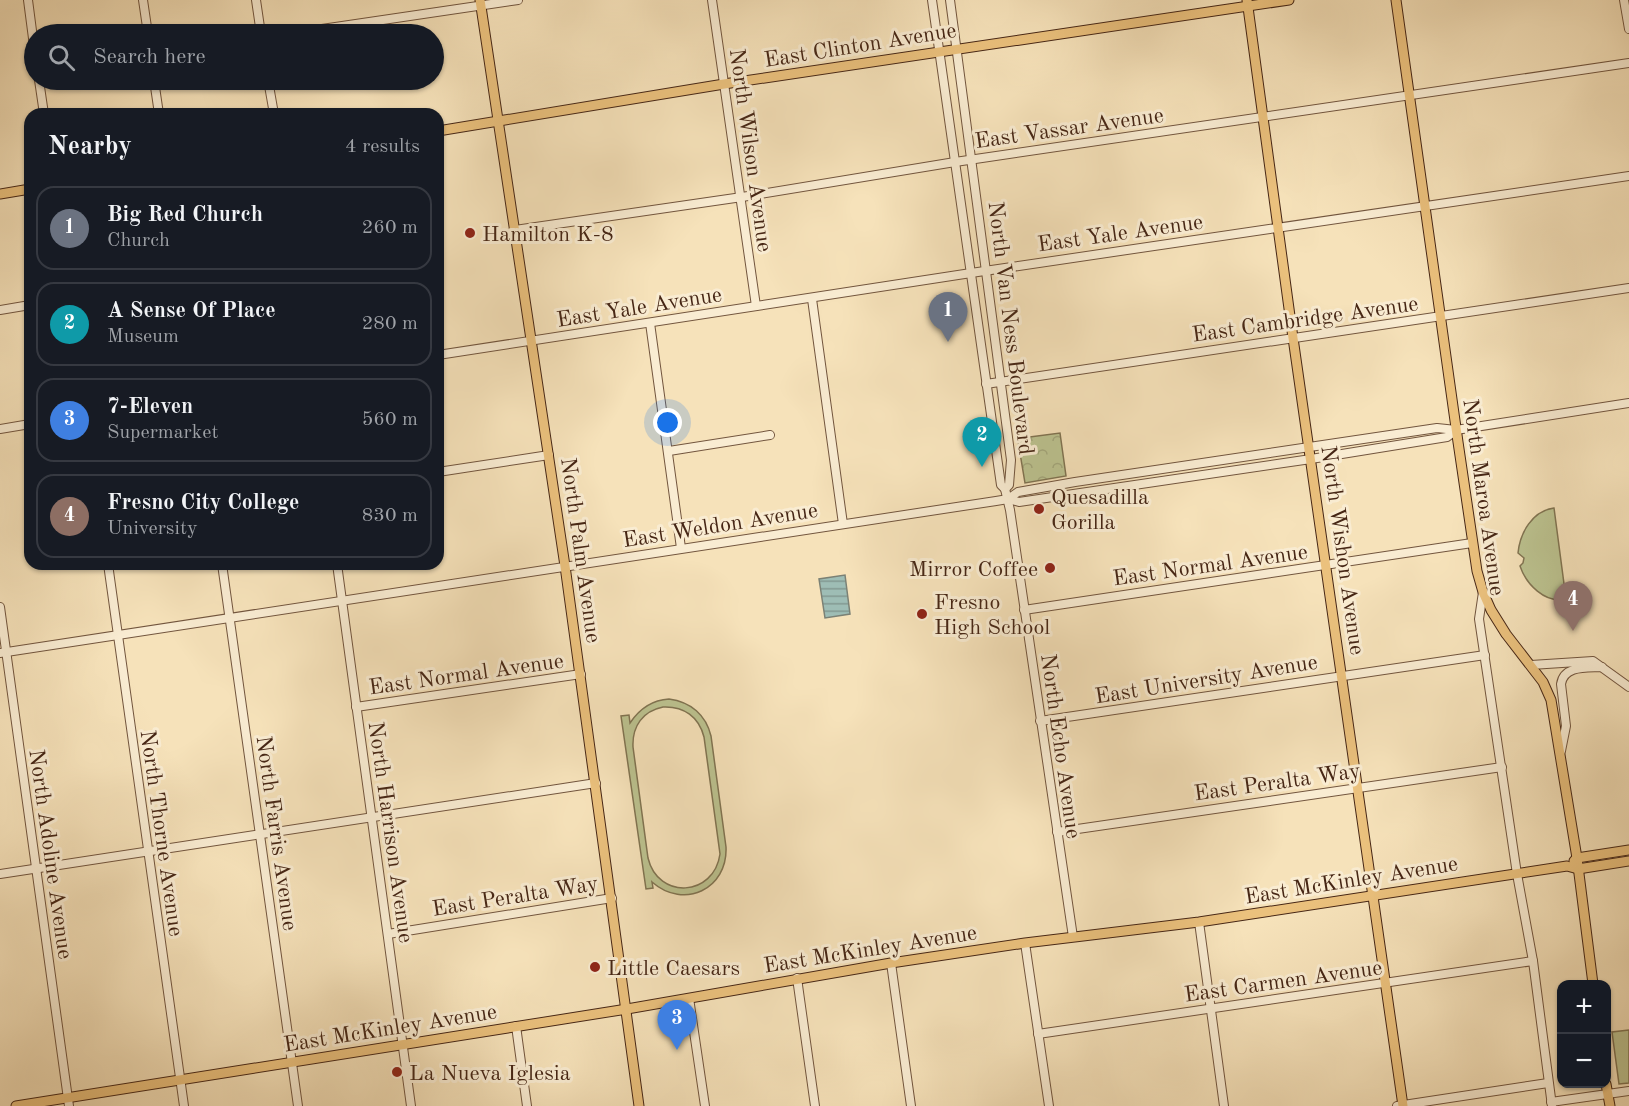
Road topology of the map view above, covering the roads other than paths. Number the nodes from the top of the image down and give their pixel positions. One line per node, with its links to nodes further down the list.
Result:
1 (28, 0): 13 (street)
2 (143, 0): 14 (street)
3 (256, 0): 15 (street)
4 (518, 0): 11 (street)
5 (711, 0): 21 (street, North Wilson Avenue)
6 (932, 0): 19 (street, North Van Ness Boulevard)
7 (950, 0): 18 (street, North Van Ness Boulevard)
8 (1289, 0): 12 (main road, East Clinton Avenue)
9 (1396, 0): 25 (main road, North Maroa Avenue)
10 (1624, 0): 17 (street)
11 (481, 3): 16 (street); 30 (main road, North Palm Avenue)
12 (1247, 3): 18 (main road, East Clinton Avenue); 29 (main road, North Wishon Avenue)
13 (31, 24)
14 (147, 24)
15 (260, 24)
16 (350, 24)
17 (1629, 29)
18 (956, 49): 19 (main road, East Clinton Avenue); 32 (street, North Van Ness Boulevard)
19 (939, 51): 21 (main road, East Clinton Avenue); 33 (street, North Van Ness Boulevard)
20 (1629, 63): 25 (street, East Vassar Avenue)
21 (724, 84): 30 (main road, East Clinton Avenue); 37 (street, North Wilson Avenue)
22 (40, 90): 26 (street)
23 (155, 90): 27 (street)
24 (270, 90): 28 (street)
25 (1409, 95): 29 (street, East Vassar Avenue); 38 (main road, North Maroa Avenue)
26 (43, 108)
27 (158, 108)
28 (273, 108)
29 (1264, 117): 32 (street, East Vassar Avenue); 39 (main road, North Wishon Avenue)
30 (498, 121): 31 (main road, East Clinton Avenue); 40 (main road, North Palm Avenue)
31 (444, 130)
32 (971, 160): 33 (street, East Vassar Avenue); 41 (street, North Van Ness Boulevard)
33 (955, 162): 37 (street, East Vassar Avenue); 42 (street, North Van Ness Boulevard)
34 (1629, 176): 38 (street, East Yale Avenue)
35 (24, 190): 36 (main road)
36 (0, 194)
37 (742, 197): 40 (street, East Vassar Avenue); 45 (street, North Wilson Avenue)
38 (1425, 206): 39 (street, East Yale Avenue); 48 (main road, North Maroa Avenue)
39 (1278, 227): 41 (street, East Yale Avenue); 50 (main road, North Wishon Avenue)
40 (515, 230): 51 (main road, North Palm Avenue)
41 (987, 270): 42 (street, East Yale Avenue); 53 (street, North Van Ness Boulevard)
42 (971, 273): 44 (street, East Yale Avenue); 54 (street, North Van Ness Boulevard)
43 (1629, 288): 48 (street, East Cambridge Avenue)
44 (812, 298): 45 (street, East Yale Avenue); 71 (street)
45 (756, 306): 49 (street, East Yale Avenue)
46 (24, 307): 47 (street)
47 (0, 310)
48 (1440, 317): 50 (street, East Cambridge Avenue); 58 (main road, North Maroa Avenue)
49 (650, 323): 51 (street, East Yale Avenue); 61 (street)
50 (1293, 338): 53 (street, East Cambridge Avenue); 60 (main road, North Wishon Avenue)
51 (532, 341): 52 (street, East Yale Avenue); 62 (main road, North Palm Avenue)
52 (444, 355)
53 (1001, 382): 54 (street, East Cambridge Avenue); 69 (street, North Van Ness Boulevard)
54 (986, 384): 69 (street, North Van Ness Boulevard)
55 (1629, 403): 58 (street, East Weldon Avenue)
56 (24, 425): 57 (street)
57 (0, 429)
58 (1456, 430): 60 (street, East Weldon Avenue); 63 (street, East Weldon Avenue); 72 (main road, North Maroa Avenue)
59 (770, 435): 61 (street)
60 (1309, 447): 63 (main road, North Wishon Avenue); 64 (street, East Weldon Avenue)
61 (669, 451): 73 (street)
62 (549, 455): 65 (street); 75 (main road, North Palm Avenue)
63 (1311, 459): 66 (street, East Weldon Avenue); 74 (main road, North Wishon Avenue)
64 (1218, 461): 66 (street); 67 (street, East Weldon Avenue)
65 (444, 471)
66 (1219, 473): 68 (street, East Weldon Avenue)
67 (1133, 474): 68 (street); 70 (street, East Weldon Avenue)
68 (1135, 485): 70 (street, East Weldon Avenue)
69 (1005, 489): 70 (street, North Echo Avenue)
70 (1008, 499): 71 (street, East Weldon Avenue); 82 (street, North Echo Avenue)
71 (843, 524): 73 (street, East Weldon Avenue)
72 (1472, 543): 74 (street, East Normal Avenue); 79 (main road, North Maroa Avenue)
73 (681, 548): 75 (street, East Weldon Avenue)
74 (1326, 565): 82 (street, East Normal Avenue); 90 (main road, North Wishon Avenue)
75 (566, 566): 80 (street, East Weldon Avenue); 89 (main road, North Palm Avenue)
76 (109, 570): 84 (street, North Thorne Avenue)
77 (223, 570): 83 (street, North Farris Avenue)
78 (338, 570): 80 (street, North Harrison Avenue)
79 (1483, 592): 86 (street, North Maroa Avenue); 87 (main road)
80 (342, 601): 83 (street, East Weldon Avenue); 92 (street, North Harrison Avenue)
81 (0, 607): 85 (street, North Adoline Avenue)
82 (1024, 610): 93 (street, North Echo Avenue)
83 (231, 619): 84 (street, East Weldon Avenue); 100 (street, North Farris Avenue)
84 (118, 636): 85 (street, East Weldon Avenue); 102 (street, North Thorne Avenue)
85 (3, 653): 106 (street, North Adoline Avenue)
86 (1485, 655): 90 (street, East University Avenue); 95 (street, North Maroa Avenue)
87 (1531, 665): 88 (street); 94 (main road)
88 (1602, 667): 91 (street); 94 (street)
89 (580, 674): 92 (street, East Normal Avenue); 96 (main road, North Palm Avenue)
90 (1342, 675): 93 (street, East University Avenue); 97 (main road, North Wishon Avenue)
91 (1629, 687)
92 (357, 707): 98 (street, North Harrison Avenue)
93 (1040, 721): 99 (street, North Echo Avenue)
94 (1561, 756): 103 (main road)
95 (1502, 767): 97 (street, East Peralta Way); 109 (street, North Maroa Avenue)
96 (596, 783): 98 (street); 111 (main road, North Palm Avenue)
97 (1358, 788): 99 (street, East Peralta Way); 110 (main road, North Wishon Avenue)
98 (373, 817): 100 (street); 113 (street, North Harrison Avenue)
99 (1057, 832): 114 (street, North Echo Avenue)
100 (261, 834): 102 (street); 127 (street, North Farris Avenue)
101 (1629, 850): 103 (main road)
102 (147, 852): 106 (street); 128 (street, North Thorne Avenue)
103 (1577, 858): 105 (main road); 107 (main road)
104 (1629, 861): 107 (main road, East McKinley Avenue)
105 (1568, 866): 107 (main road, East McKinley Avenue); 109 (main road, East McKinley Avenue)
106 (36, 867): 108 (street); 133 (street, North Adoline Avenue)
107 (1578, 869): 119 (main road)
108 (0, 874)
109 (1517, 874): 110 (main road, East McKinley Avenue); 116 (street, North Maroa Avenue)
110 (1373, 895): 112 (main road, East McKinley Avenue); 120 (main road, North Wishon Avenue)
111 (612, 898): 113 (street, East Peralta Way); 122 (main road, North Palm Avenue)
112 (1199, 922): 114 (main road, East McKinley Avenue); 123 (street)
113 (388, 934): 126 (street, North Harrison Avenue)
114 (1073, 937): 115 (main road, East McKinley Avenue)
115 (1025, 943): 117 (main road, East McKinley Avenue); 125 (street)
116 (1533, 961): 120 (street, East Carmen Avenue); 129 (street, North Maroa Avenue)
117 (891, 963): 118 (main road, East McKinley Avenue); 143 (street)
118 (797, 978): 121 (main road, East McKinley Avenue); 142 (street)
119 (1592, 980)
120 (1384, 983): 123 (street, East Carmen Avenue); 146 (main road, North Wishon Avenue)
121 (689, 998): 122 (main road, East McKinley Avenue); 141 (street)
122 (627, 1009): 124 (main road, East McKinley Avenue); 140 (main road, North Palm Avenue)
123 (1211, 1009): 125 (street, East Carmen Avenue); 145 (street)
124 (516, 1026): 126 (main road, East McKinley Avenue); 139 (street)
125 (1038, 1035): 144 (street)
126 (402, 1045): 127 (main road, East McKinley Avenue); 138 (street, North Harrison Avenue)
127 (291, 1064): 128 (main road, East McKinley Avenue); 137 (street, North Farris Avenue)
128 (180, 1081): 133 (main road, East McKinley Avenue); 136 (street, North Thorne Avenue)
129 (1548, 1083): 134 (street, North Maroa Avenue); 146 (street)
130 (1607, 1088): 132 (main road)
131 (1629, 1091): 132 (street)
132 (1608, 1094): 134 (street); 147 (main road)
133 (69, 1102): 135 (main road, East McKinley Avenue)
134 (1552, 1104)
135 (16, 1106)
136 (184, 1106)
137 (298, 1106)
138 (411, 1106)
139 (527, 1106)
140 (639, 1106)
141 (705, 1106)
142 (815, 1106)
143 (910, 1106)
144 (1049, 1106)
145 (1224, 1106)
146 (1401, 1106)
147 (1610, 1106)

